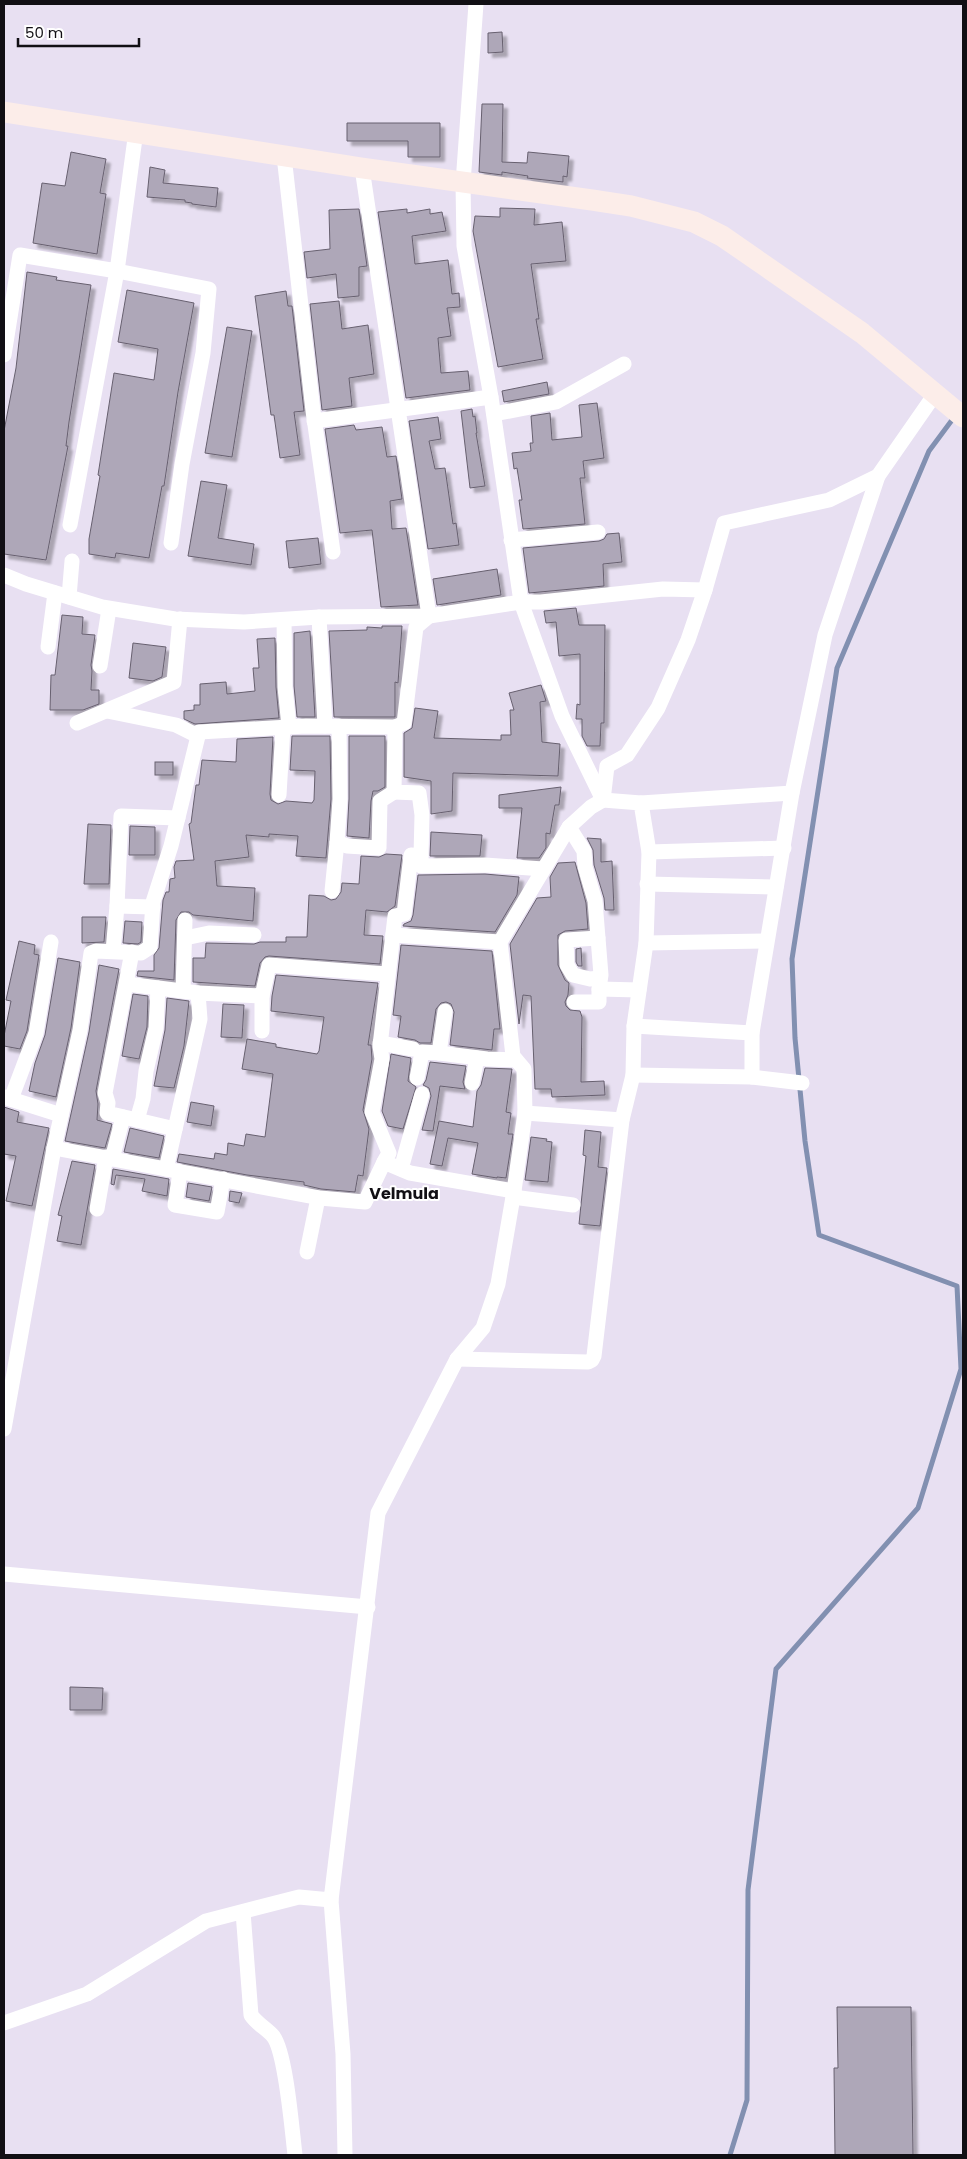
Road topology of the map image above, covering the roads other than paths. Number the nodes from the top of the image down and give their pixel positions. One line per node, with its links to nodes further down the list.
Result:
1 (476, 4): 6 (street)
2 (4, 112): 3 (street)
3 (136, 131): 4 (street); 7 (street)
4 (284, 156): 5 (street); 15 (street)
5 (362, 168): 6 (street); 12 (street)
6 (463, 183): 10 (street); 11 (street)
7 (117, 271): 8 (street); 17 (street); 20 (street)
8 (4, 355)
9 (624, 364): 14 (street)
10 (935, 394): 13 (street); 16 (street)
11 (491, 397): 12 (street); 14 (street)
12 (398, 410): 15 (street); 28 (street)
13 (958, 412)
14 (494, 414): 19 (street)
15 (314, 421): 21 (street)
16 (878, 476): 24 (street); 41 (street)
17 (70, 525)
18 (598, 532): 19 (street)
19 (512, 540): 26 (street)
20 (171, 543)
21 (333, 552)
22 (72, 561): 25 (street)
23 (4, 575): 25 (street)
24 (705, 590): 26 (street); 43 (street)
25 (62, 595): 27 (street); 32 (street)
26 (521, 602): 28 (street); 43 (street)
27 (109, 608): 30 (street); 33 (street)
28 (429, 616): 29 (street); 38 (street)
29 (319, 617): 31 (street); 36 (street)
30 (180, 619): 31 (street); 34 (street)
31 (284, 620): 37 (street)
32 (48, 647)
33 (100, 666)
34 (107, 711): 35 (street); 39 (street)
35 (77, 723)
36 (332, 726): 37 (street); 38 (street); 47 (street)
37 (286, 727): 39 (street); 42 (street)
38 (395, 727): 40 (street)
39 (198, 736): 45 (street)
40 (394, 792): 47 (street); 50 (street)
41 (792, 793): 44 (street); 48 (street)
42 (280, 795)
43 (603, 800): 44 (street); 46 (street)
44 (640, 803): 49 (street)
45 (178, 818): 55 (street); 56 (street)
46 (569, 827): 51 (street); 61 (street)
47 (337, 842): 54 (street)
48 (784, 848): 49 (street); 53 (street)
49 (649, 852): 52 (street)
50 (421, 856): 51 (street); 59 (street)
51 (543, 869): 64 (street)
52 (648, 884): 53 (street); 65 (street)
53 (776, 887): 62 (street)
54 (332, 891)
55 (117, 906): 56 (street); 66 (street)
56 (153, 907): 67 (street)
57 (185, 920): 60 (street)
58 (254, 935): 60 (street)
59 (393, 935): 64 (street); 68 (street)
60 (185, 938): 73 (street)
61 (598, 938): 70 (street); 70 (street)
62 (766, 941): 65 (street); 79 (street)
63 (51, 942): 91 (street)
64 (500, 942): 84 (street)
65 (646, 943): 72 (street)
66 (113, 952): 67 (street); 93 (street)
67 (132, 952): 69 (street)
68 (387, 974): 74 (street); 80 (street)
69 (127, 984): 71 (street); 94 (street)
70 (599, 984): 72 (street); 75 (street)
71 (158, 988): 73 (street); 94 (street)
72 (639, 990): 77 (street)
73 (190, 992): 74 (street); 96 (street)
74 (262, 996): 78 (street)
75 (574, 1002)
76 (445, 1010): 82 (street)
77 (634, 1026): 79 (street); 85 (street)
78 (262, 1032)
79 (752, 1033): 86 (street)
80 (380, 1043): 81 (street); 99 (street)
81 (413, 1049)
82 (439, 1054): 83 (street); 87 (street)
83 (477, 1058): 84 (street); 88 (street)
84 (516, 1060): 92 (street)
85 (633, 1075): 86 (street); 95 (street)
86 (752, 1077): 89 (street)
87 (418, 1078)
88 (472, 1083)
89 (802, 1083)
90 (422, 1094): 100 (street)
91 (7, 1098): 93 (street)
92 (525, 1113): 95 (street); 103 (street)
93 (61, 1115): 97 (street)
94 (130, 1119): 96 (street); 98 (street)
95 (622, 1120): 108 (street)
96 (175, 1129): 101 (street)
97 (54, 1148): 98 (street); 109 (street)
98 (109, 1158): 101 (street); 106 (street)
99 (384, 1162): 100 (street); 104 (street)
100 (401, 1169): 103 (street)
101 (173, 1170): 102 (street); 102 (street)
102 (222, 1179): 104 (street)
103 (513, 1194): 105 (street); 108 (street)
104 (318, 1198): 107 (street)
105 (573, 1205)
106 (97, 1209)
107 (307, 1252)
108 (457, 1359): 111 (street)
109 (4, 1429)
110 (4, 1574): 111 (street)
111 (368, 1607): 112 (street)
112 (331, 1900): 113 (street); 116 (street)
113 (243, 1912): 114 (street); 115 (street)
114 (4, 2023)
115 (295, 2155)
116 (345, 2155)

